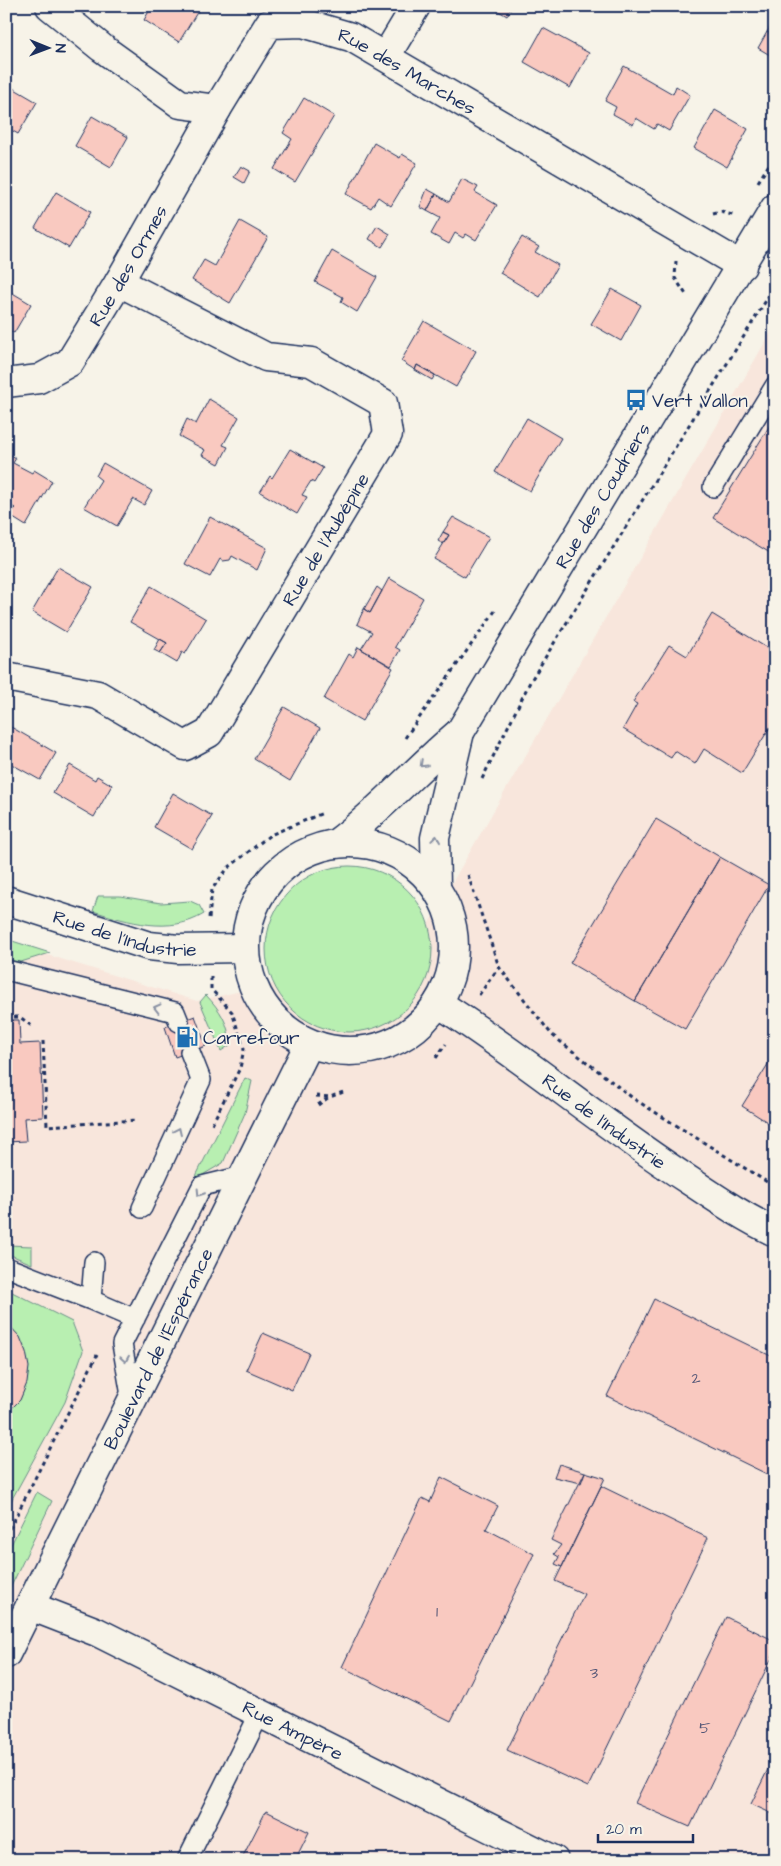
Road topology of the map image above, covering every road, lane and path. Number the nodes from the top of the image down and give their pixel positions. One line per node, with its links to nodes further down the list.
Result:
1 (50, 6): 4 (street)
2 (416, 6): 3 (street)
3 (386, 56): 4 (street, Rue des Marches); 11 (street, Rue des Marches)
4 (218, 109): 12 (street, Rue des Ormes)
5 (775, 155): 6 (path)
6 (754, 189)
7 (775, 208): 11 (street, Rue des Coudriers)
8 (740, 210): 9 (path)
9 (710, 215)
10 (680, 254): 14 (path)
11 (742, 266): 20 (street, Rue des Coudriers)
12 (119, 282): 15 (street, Rue des Ormes); 19 (street, Rue de l'Aubépine)
13 (775, 286): 22 (path)
14 (683, 302)
15 (6, 383)
16 (775, 386): 17 (lane)
17 (714, 487)
18 (496, 609): 21 (path)
19 (6, 677)
20 (460, 732): 24 (street, Rue des Coudriers, one-way to 24); 26 (street, Rue des Coudriers, one-way to 20)
21 (403, 741)
22 (499, 742)
23 (324, 813): 28 (path)
24 (338, 842): 26 (street); 29 (street)
25 (467, 873): 30 (path)
26 (436, 887): 36 (street)
27 (6, 900): 29 (street, Rue de l'Industrie)
28 (209, 911)
29 (245, 948): 41 (street)
30 (499, 967): 34 (path); 50 (path)
31 (6, 970): 32 (lane)
32 (50, 980): 33 (lane); 38 (lane, one-way to 32)
33 (6, 981)
34 (487, 984)
35 (211, 989): 43 (path)
36 (438, 1003): 41 (street); 52 (street, Rue de l'Industrie)
37 (6, 1017): 39 (path)
38 (179, 1022)
39 (33, 1027)
40 (43, 1041): 48 (path)
41 (309, 1044): 49 (street, Boulevard de l'Espérance)
42 (190, 1052): 51 (lane, one-way to 42)
43 (240, 1068)
44 (346, 1091): 46 (path)
45 (316, 1096): 46 (path)
46 (330, 1097): 47 (path)
47 (318, 1104)
48 (137, 1120)
49 (243, 1176): 56 (lane, one-way to 56); 58 (street, Boulevard de l'Espérance)
50 (775, 1187)
51 (142, 1208)
52 (775, 1232)
53 (94, 1262): 55 (lane)
54 (6, 1267): 55 (lane)
55 (91, 1300): 56 (lane)
56 (135, 1319): 58 (lane, one-way to 58)
57 (100, 1349): 59 (path)
58 (132, 1401): 60 (street, Boulevard de l'Espérance)
59 (6, 1536)
60 (30, 1606): 61 (street, Boulevard de l'Espérance); 62 (street, Rue Ampère)
61 (6, 1654)
62 (260, 1713): 63 (lane); 64 (street, Rue Ampère)
63 (187, 1860)
64 (554, 1860)

